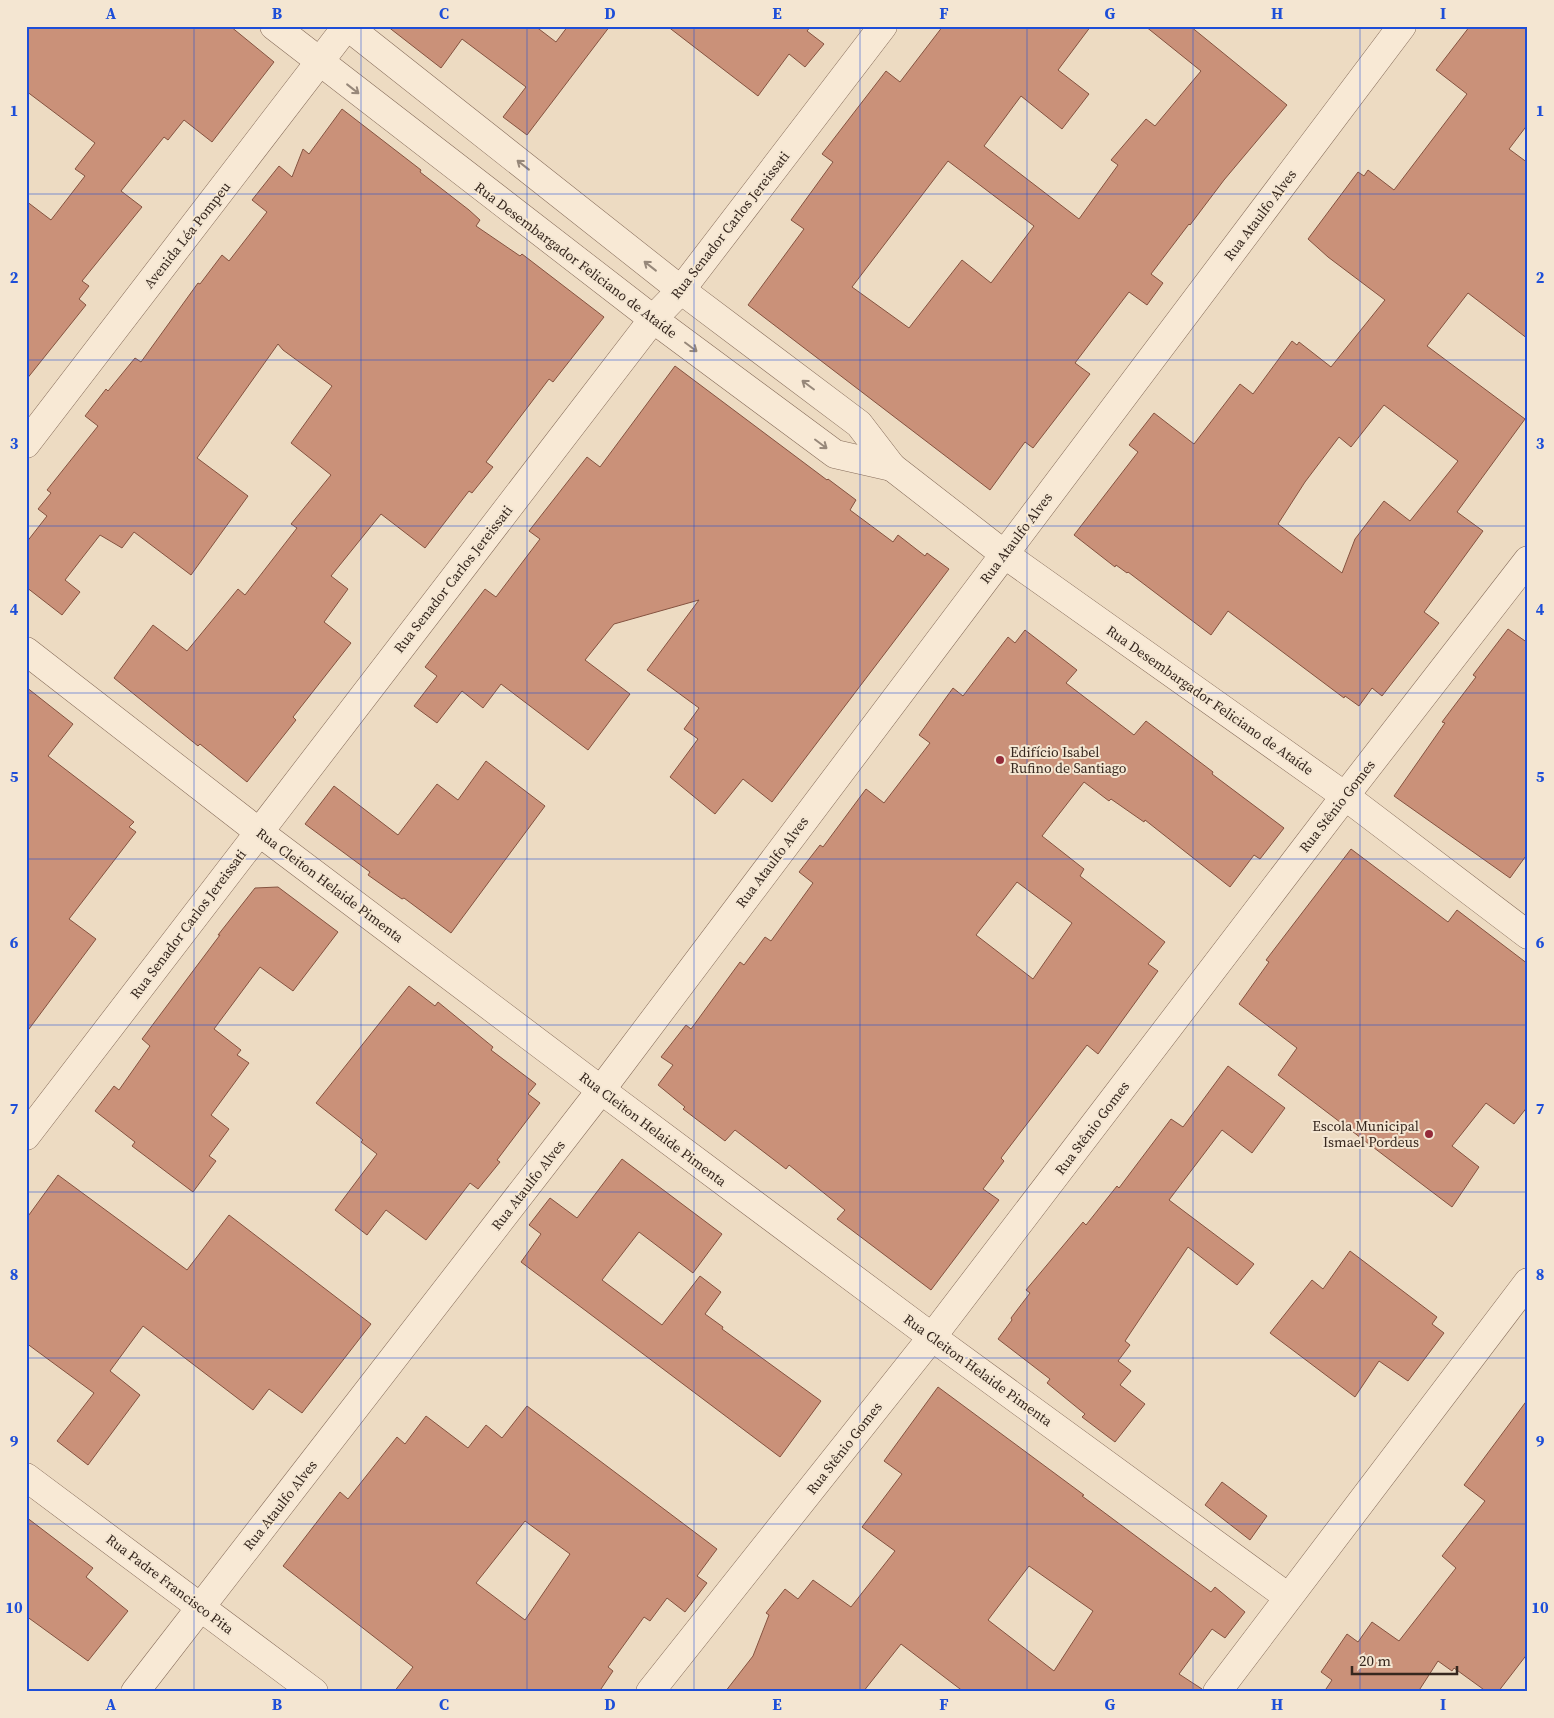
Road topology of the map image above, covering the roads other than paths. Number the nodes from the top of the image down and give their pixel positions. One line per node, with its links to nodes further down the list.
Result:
1 (274, 26): 5 (street, Rua Desembargador Feliciano de Ataíde)
2 (347, 26): 5 (street, Avenida Léa Pompeu); 6 (street, Rua Desembargador Feliciano de Ataíde, one-way to 2)
3 (883, 26): 6 (street, Rua Senador Carlos Jereissati)
4 (1402, 26): 10 (street, Rua Ataulfo Alves)
5 (320, 63): 7 (street, Rua Desembargador Feliciano de Ataíde, one-way to 7); 8 (street, Avenida Léa Pompeu)
6 (682, 290): 7 (street, Rua Senador Carlos Jereissati); 9 (street, Rua Desembargador Feliciano de Ataíde, one-way to 6)
7 (653, 319): 9 (street, Rua Desembargador Feliciano de Ataíde, one-way to 9); 14 (street, Rua Senador Carlos Jereissati)
8 (26, 444)
9 (892, 467): 10 (street, Rua Desembargador Feliciano de Ataíde)
10 (1004, 554): 13 (street, Rua Desembargador Feliciano de Ataíde); 16 (street, Rua Ataulfo Alves)
11 (1528, 560): 13 (street, Rua Stênio Gomes)
12 (26, 651): 14 (street, Rua Cleiton Helaide Pimenta)
13 (1345, 796): 15 (street, Rua Desembargador Feliciano de Ataíde); 19 (street, Rua Stênio Gomes)
14 (259, 832): 16 (street, Rua Cleiton Helaide Pimenta); 17 (street, Rua Senador Carlos Jereissati)
15 (1528, 935)
16 (601, 1090): 19 (street, Rua Cleiton Helaide Pimenta); 22 (street, Rua Ataulfo Alves)
17 (26, 1136)
18 (1528, 1282): 21 (street)
19 (932, 1337): 21 (street, Rua Cleiton Helaide Pimenta); 25 (street, Rua Stênio Gomes)
20 (26, 1478): 22 (street, Rua Padre Francisco Pita)
21 (1288, 1597): 26 (street)
22 (202, 1607): 23 (street, Rua Ataulfo Alves); 24 (street, Rua Padre Francisco Pita)
23 (135, 1692)
24 (314, 1692)
25 (650, 1692)
26 (1217, 1692)

